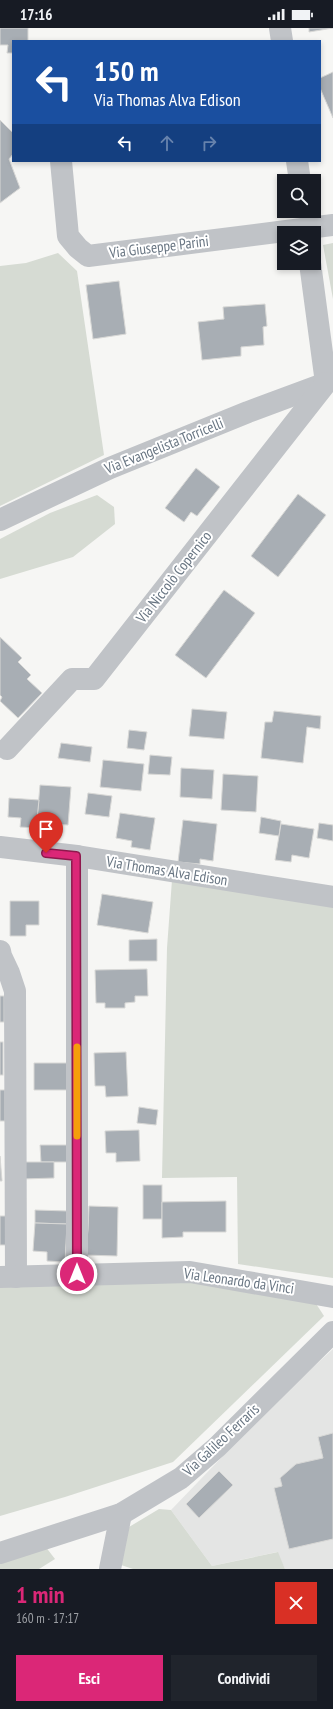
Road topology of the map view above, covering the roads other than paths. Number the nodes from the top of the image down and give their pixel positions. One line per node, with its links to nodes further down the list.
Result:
1 (280, 28): 2 (street)
2 (282, 40)
3 (61, 162): 6 (street, Via Giuseppe Parini)
4 (297, 162): 5 (street)
5 (299, 174)
6 (305, 224): 7 (street, Via Giuseppe Parini)
7 (333, 225)
8 (311, 270): 9 (street)
9 (330, 383): 10 (street, Via Evangelista Torricelli); 11 (street, Via Niccolò Copernico)
10 (0, 520)
11 (7, 749)
12 (0, 847): 13 (street, Via Thomas Alva Edison); 14 (street)
13 (76, 856): 15 (street, Via Thomas Alva Edison); 17 (street)
14 (0, 857)
15 (333, 897)
16 (0, 951): 18 (street)
17 (77, 1274): 18 (street, Via Leonardo da Vinci); 19 (street, Via Leonardo da Vinci)
18 (8, 1277)
19 (333, 1297)
20 (333, 1332): 21 (street, Via Galileo Ferraris)
21 (121, 1514): 22 (street, Via Galileo Ferraris); 23 (street)
22 (0, 1553)
23 (110, 1569)

